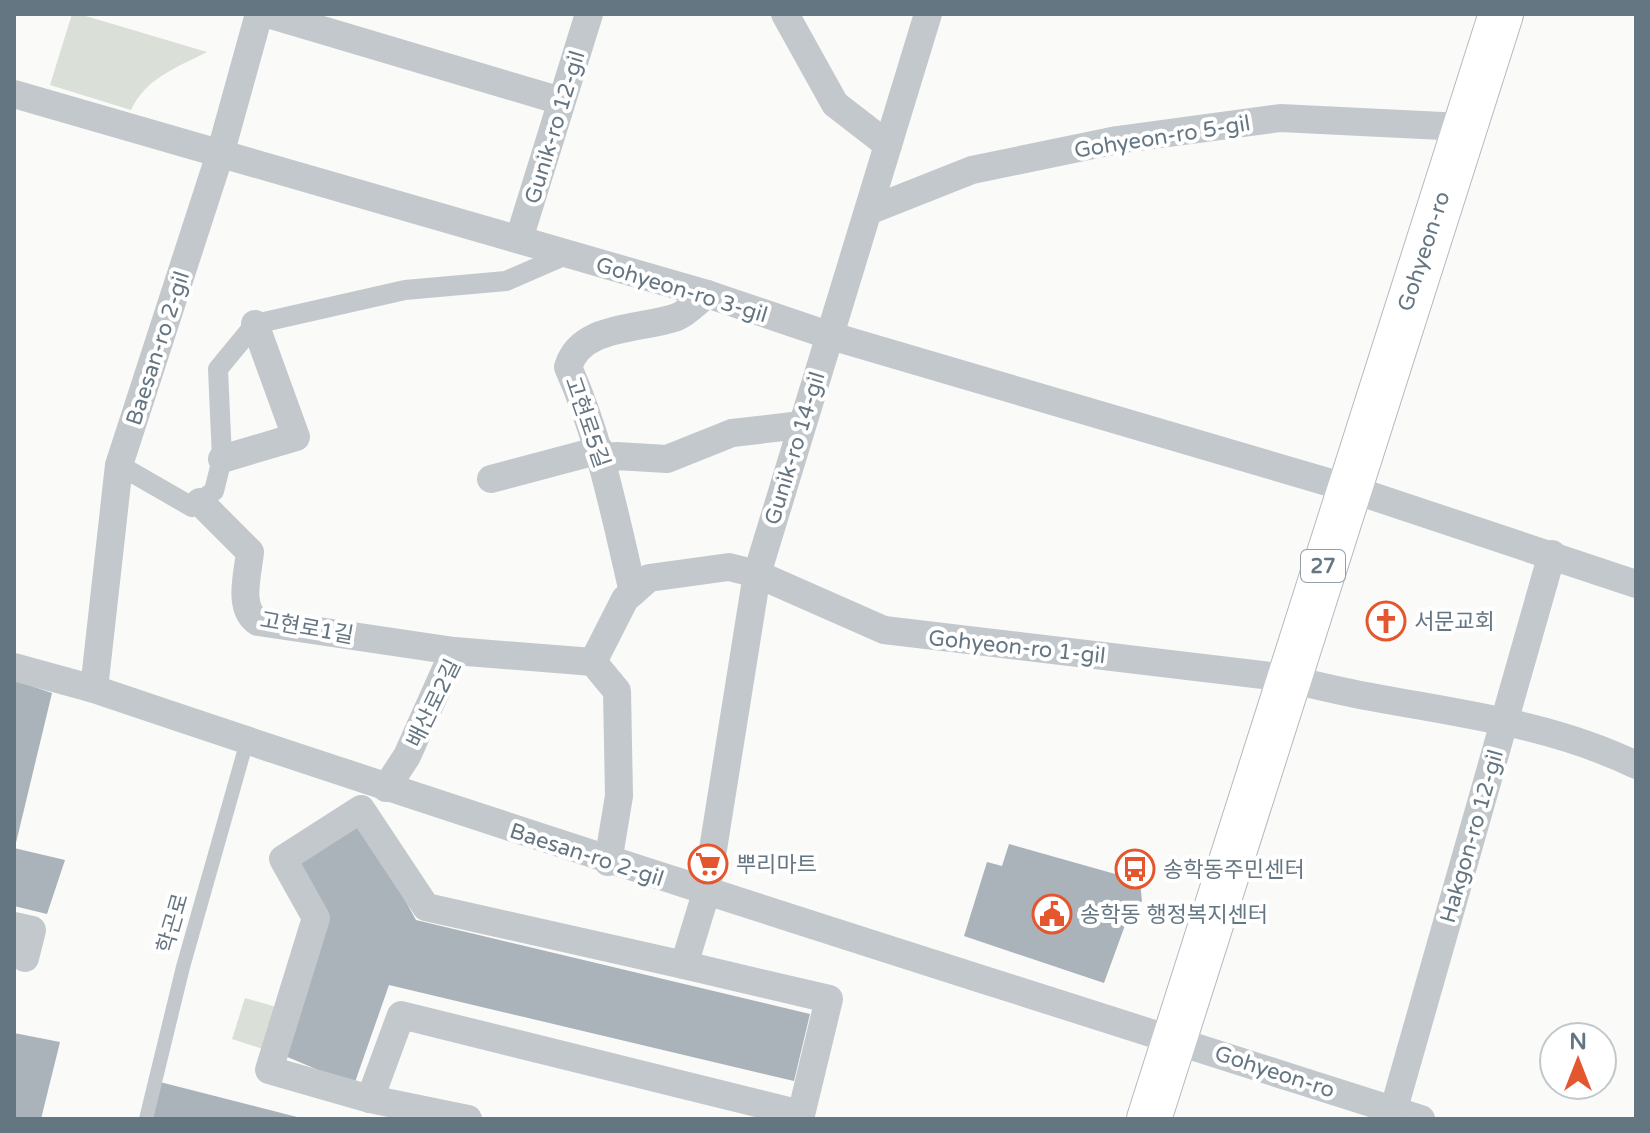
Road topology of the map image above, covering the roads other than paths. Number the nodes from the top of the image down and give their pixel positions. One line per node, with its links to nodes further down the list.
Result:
1 (259, 14): 11 (street, Baesan-ro 2-gil)
2 (268, 14): 8 (street)
3 (589, 14): 8 (street, Gunik-ro 12-gil)
4 (785, 14): 10 (street)
5 (928, 14): 10 (street, Gunik-ro 14-gil)
6 (1501, 14): 9 (main road, Gohyeon-ro / 27)
7 (14, 94): 11 (street, Gohyeon-ro 3-gil)
8 (561, 101): 13 (street, Gunik-ro 12-gil)
9 (1463, 127): 12 (street, Gohyeon-ro 5-gil); 23 (main road, Gohyeon-ro / 27)
10 (888, 145): 12 (street, Gunik-ro 14-gil)
11 (221, 151): 13 (street, Gohyeon-ro 3-gil); 21 (street, Baesan-ro 2-gil)
12 (871, 210): 17 (street, Gunik-ro 14-gil)
13 (519, 239): 14 (street, Gohyeon-ro 3-gil)
14 (568, 254): 15 (street, Gohyeon-ro 3-gil); 16 (street)
15 (707, 294): 17 (street, Gohyeon-ro 3-gil); 19 (street, 고현로5길)
16 (255, 324): 20 (street); 20 (street)
17 (828, 335): 18 (street, Gunik-ro 14-gil); 23 (street, Gohyeon-ro 3-gil)
18 (801, 425): 19 (street); 26 (street, Gunik-ro 14-gil)
19 (602, 457): 22 (street); 28 (street, 고현로5길)
20 (222, 459): 24 (street)
21 (119, 465): 24 (street, 고현로1길); 33 (street, Baesan-ro 2-gil)
22 (491, 479)
23 (1348, 488): 25 (street); 32 (main road, Gohyeon-ro / 27)
24 (200, 502): 29 (street, 고현로1길)
25 (1552, 554): 27 (street); 34 (street, Hakgon-ro 12-gil)
26 (757, 574): 28 (street); 32 (street, Gohyeon-ro 1-gil); 39 (street, Gunik-ro 14-gil)
27 (1636, 584)
28 (633, 592): 30 (street)
29 (454, 651): 30 (street, 배산로2길); 37 (street, 배산로2길)
30 (593, 662): 38 (street)
31 (14, 667): 33 (street, Baesan-ro 2-gil)
32 (1287, 678): 34 (street); 43 (main road, Gohyeon-ro / 27)
33 (94, 689): 35 (street, Baesan-ro 2-gil)
34 (1503, 720): 36 (street); 45 (street, Hakgon-ro 12-gil)
35 (247, 741): 37 (street, Baesan-ro 2-gil); 47 (lane, 학곤로)
36 (1636, 765)
37 (386, 788): 38 (street, Baesan-ro 2-gil)
38 (608, 862): 39 (street, Baesan-ro 2-gil)
39 (706, 893): 42 (street, Gunik-ro 14-gil); 43 (street, Baesan-ro 2-gil)
40 (14, 926): 41 (street)
41 (25, 958)
42 (684, 965): 44 (street); 46 (street)
43 (1174, 1038): 45 (street, Gohyeon-ro); 49 (main road, Gohyeon-ro / 27)
44 (370, 1099): 46 (street); 48 (street)
45 (1392, 1115): 50 (street, Gohyeon-ro)
46 (800, 1116)
47 (146, 1119)
48 (468, 1119)
49 (1149, 1119)
50 (1421, 1119)

